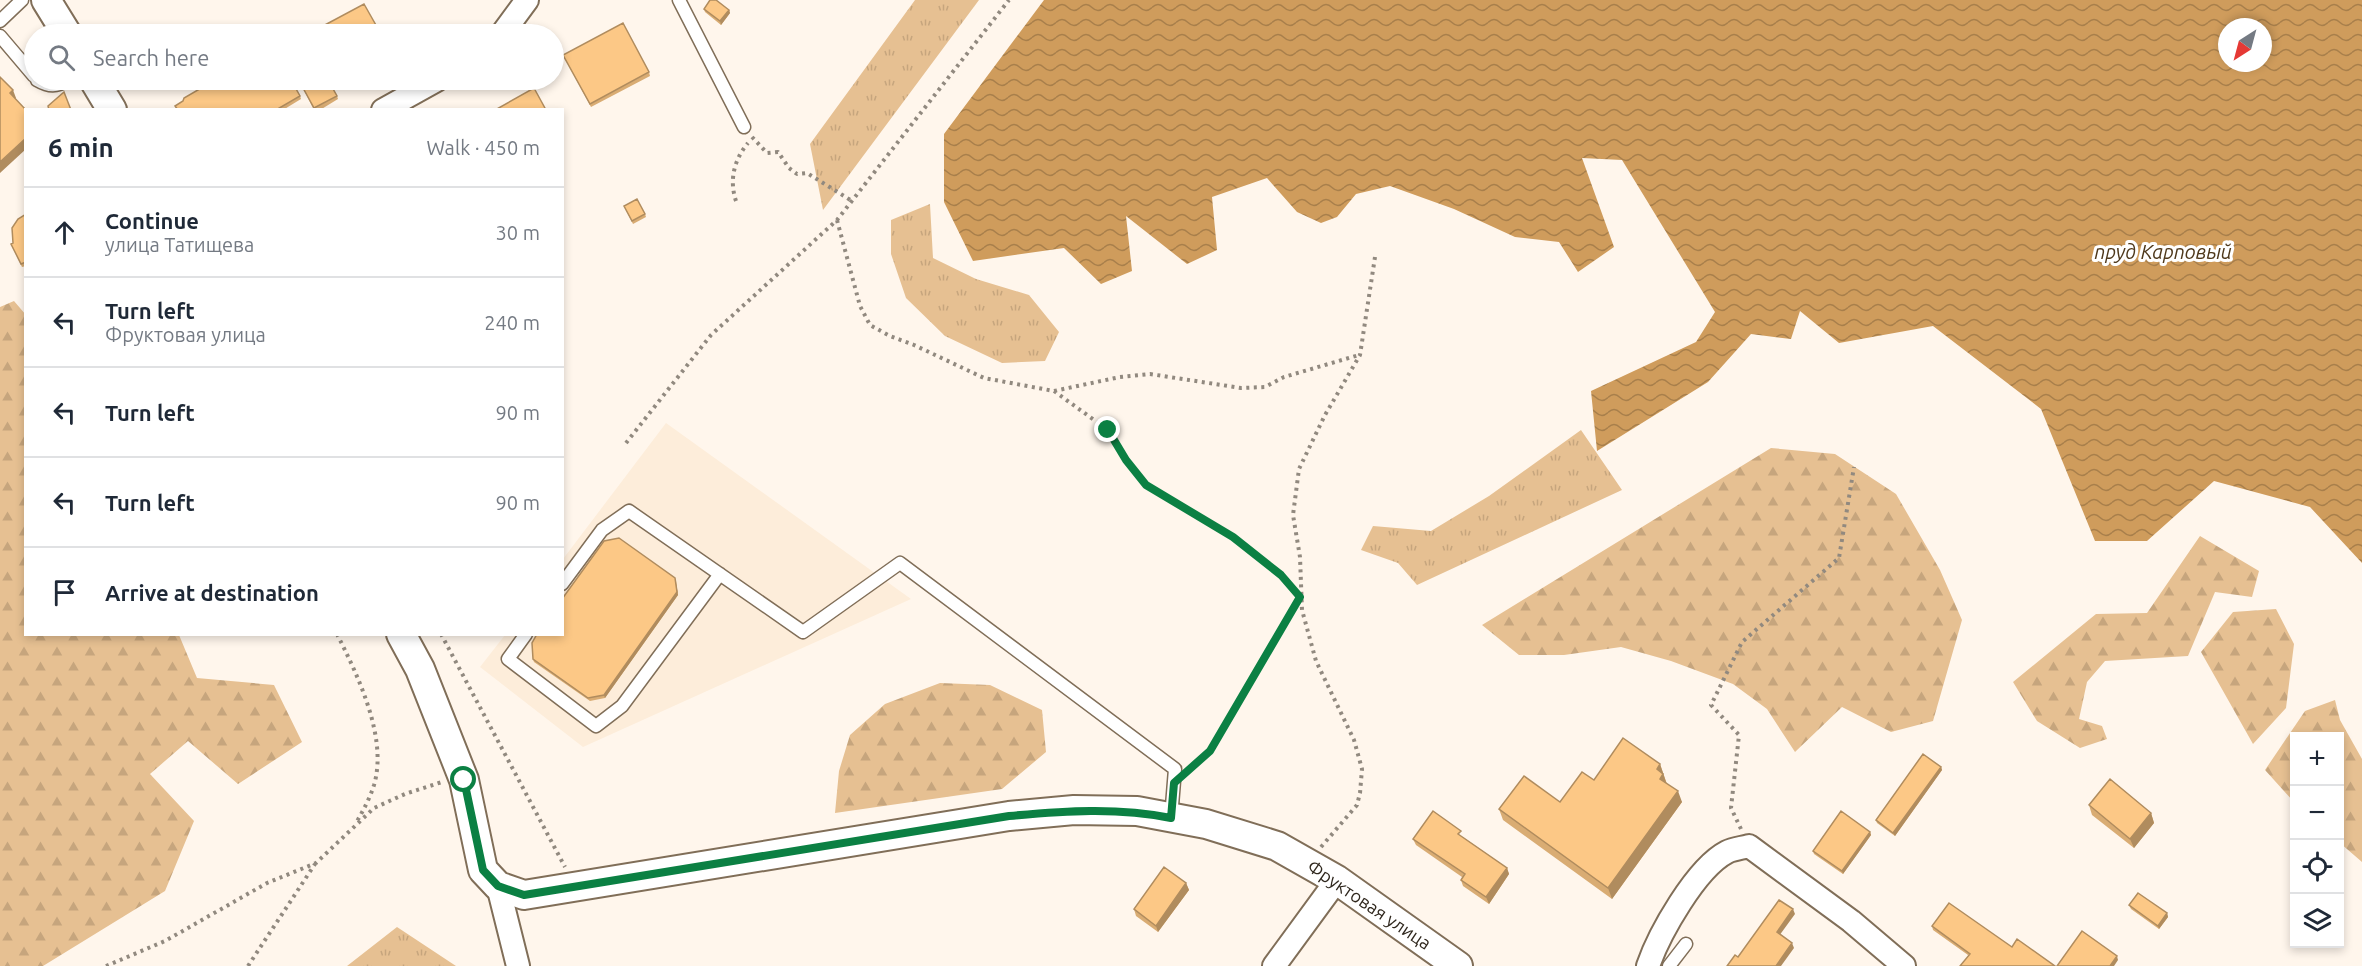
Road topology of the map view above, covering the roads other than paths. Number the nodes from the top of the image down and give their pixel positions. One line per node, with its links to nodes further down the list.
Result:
1 (22, 0): 5 (lane)
2 (46, 0): 6 (street)
3 (527, 0): 7 (street)
4 (679, 0): 14 (lane)
5 (0, 21)
6 (61, 24)
7 (509, 24)
8 (0, 36): 9 (lane)
9 (24, 64)
10 (100, 90): 12 (street)
11 (418, 90): 13 (street)
12 (111, 108)
13 (387, 108)
14 (744, 127)
15 (720, 574): 16 (lane); 18 (lane); 19 (lane)
16 (564, 581)
17 (402, 636): 21 (street)
18 (525, 636)
19 (1171, 818): 20 (street, Фруктовая улица); 21 (street, Фруктовая улица)
20 (1337, 880): 24 (street); 25 (street, Фруктовая улица)
21 (498, 886): 23 (street)
22 (1686, 944): 27 (lane)
23 (520, 964)
24 (1274, 966)
25 (1458, 966)
26 (1648, 966): 28 (street)
27 (1669, 966)
28 (1904, 966)

